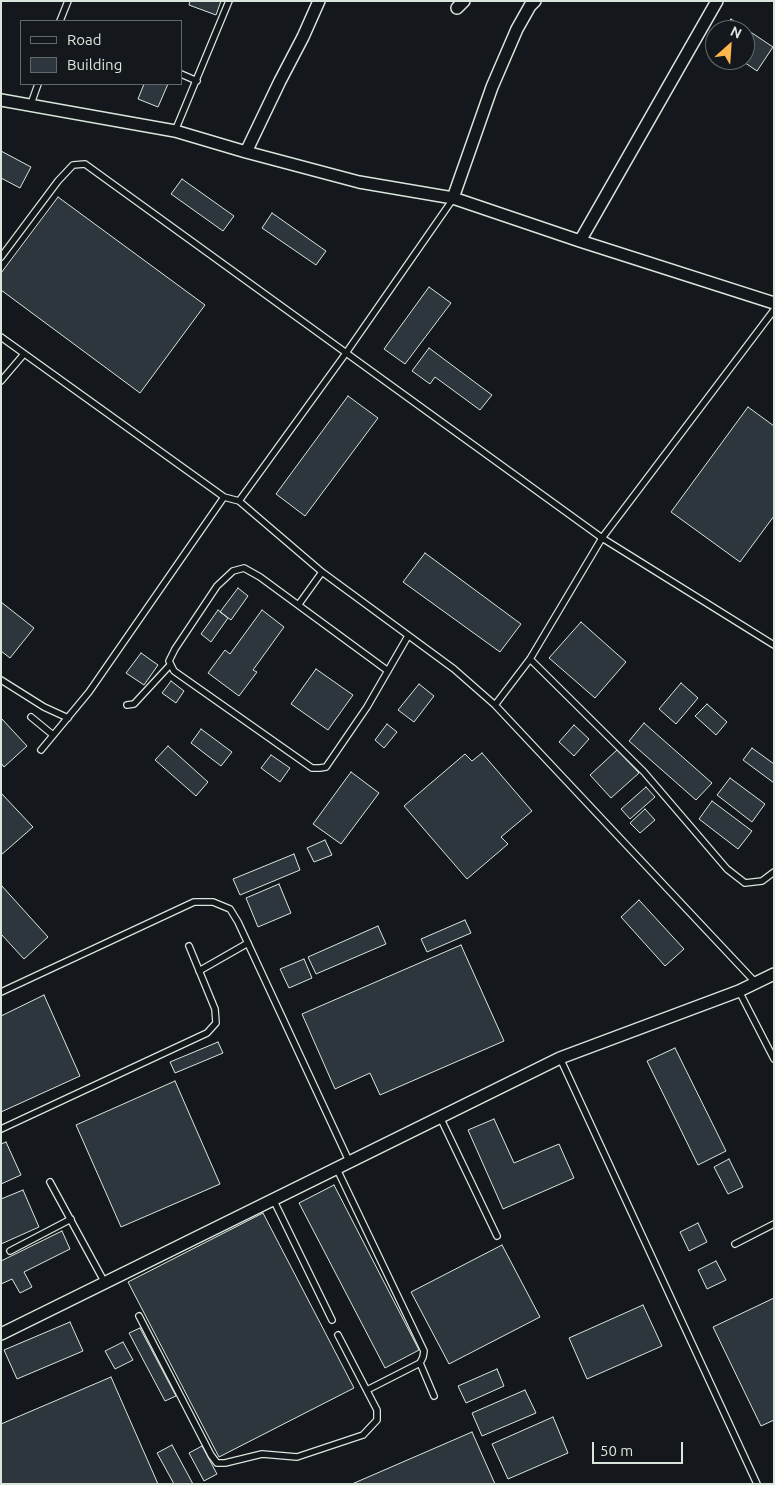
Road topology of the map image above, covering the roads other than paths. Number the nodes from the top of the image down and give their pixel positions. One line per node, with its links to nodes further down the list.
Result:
1 (68, 1): 6 (lane)
2 (229, 1): 8 (lane)
3 (319, 1): 13 (street)
4 (535, 1): 14 (street)
5 (717, 1): 15 (street)
6 (60, 20)
7 (182, 74): 8 (lane)
8 (197, 81): 12 (lane)
9 (38, 85): 11 (lane)
10 (1, 100): 11 (street)
11 (31, 104): 12 (street)
12 (175, 131): 13 (street)
13 (246, 152): 14 (street)
14 (453, 198): 15 (street); 20 (lane)
15 (580, 241): 17 (street)
16 (1, 257): 20 (lane)
17 (774, 303)
18 (774, 310): 25 (lane)
19 (1, 336): 21 (lane)
20 (346, 352): 24 (lane); 25 (lane)
21 (24, 354): 22 (lane); 23 (lane)
22 (1, 381)
23 (224, 497): 24 (lane); 37 (lane)
24 (239, 501): 26 (lane)
25 (602, 538): 29 (lane); 30 (lane)
26 (322, 572): 27 (lane); 28 (lane)
27 (299, 604): 31 (lane); 32 (lane)
28 (408, 636): 32 (lane); 35 (lane)
29 (774, 645)
30 (530, 659): 35 (lane); 40 (lane)
31 (170, 665): 32 (lane); 34 (lane)
32 (388, 671)
33 (1, 680): 37 (lane)
34 (127, 705)
35 (495, 705): 45 (lane)
36 (31, 718): 38 (lane)
37 (68, 718): 38 (lane)
38 (54, 735): 39 (lane)
39 (41, 750)
40 (774, 872)
41 (248, 943): 43 (lane); 47 (lane); 52 (lane)
42 (189, 946): 43 (lane)
43 (199, 971): 51 (lane)
44 (774, 974): 45 (street)
45 (756, 983): 46 (street)
46 (740, 991): 48 (street); 49 (lane)
47 (1, 992)
48 (560, 1058): 50 (street); 69 (lane)
49 (774, 1059)
50 (440, 1117): 52 (street); 58 (lane)
51 (1, 1129)
52 (349, 1161): 53 (street)
53 (336, 1168): 55 (street); 66 (lane)
54 (50, 1182): 56 (lane)
55 (273, 1199): 61 (street); 63 (lane)
56 (71, 1219): 60 (lane); 61 (lane)
57 (774, 1224): 59 (lane)
58 (497, 1236)
59 (735, 1244)
60 (10, 1251)
61 (105, 1282): 64 (street)
62 (139, 1316): 67 (lane)
63 (332, 1320)
64 (1, 1334)
65 (338, 1335): 67 (lane)
66 (420, 1362): 67 (lane); 68 (lane)
67 (367, 1390)
68 (434, 1396)
69 (757, 1484)

